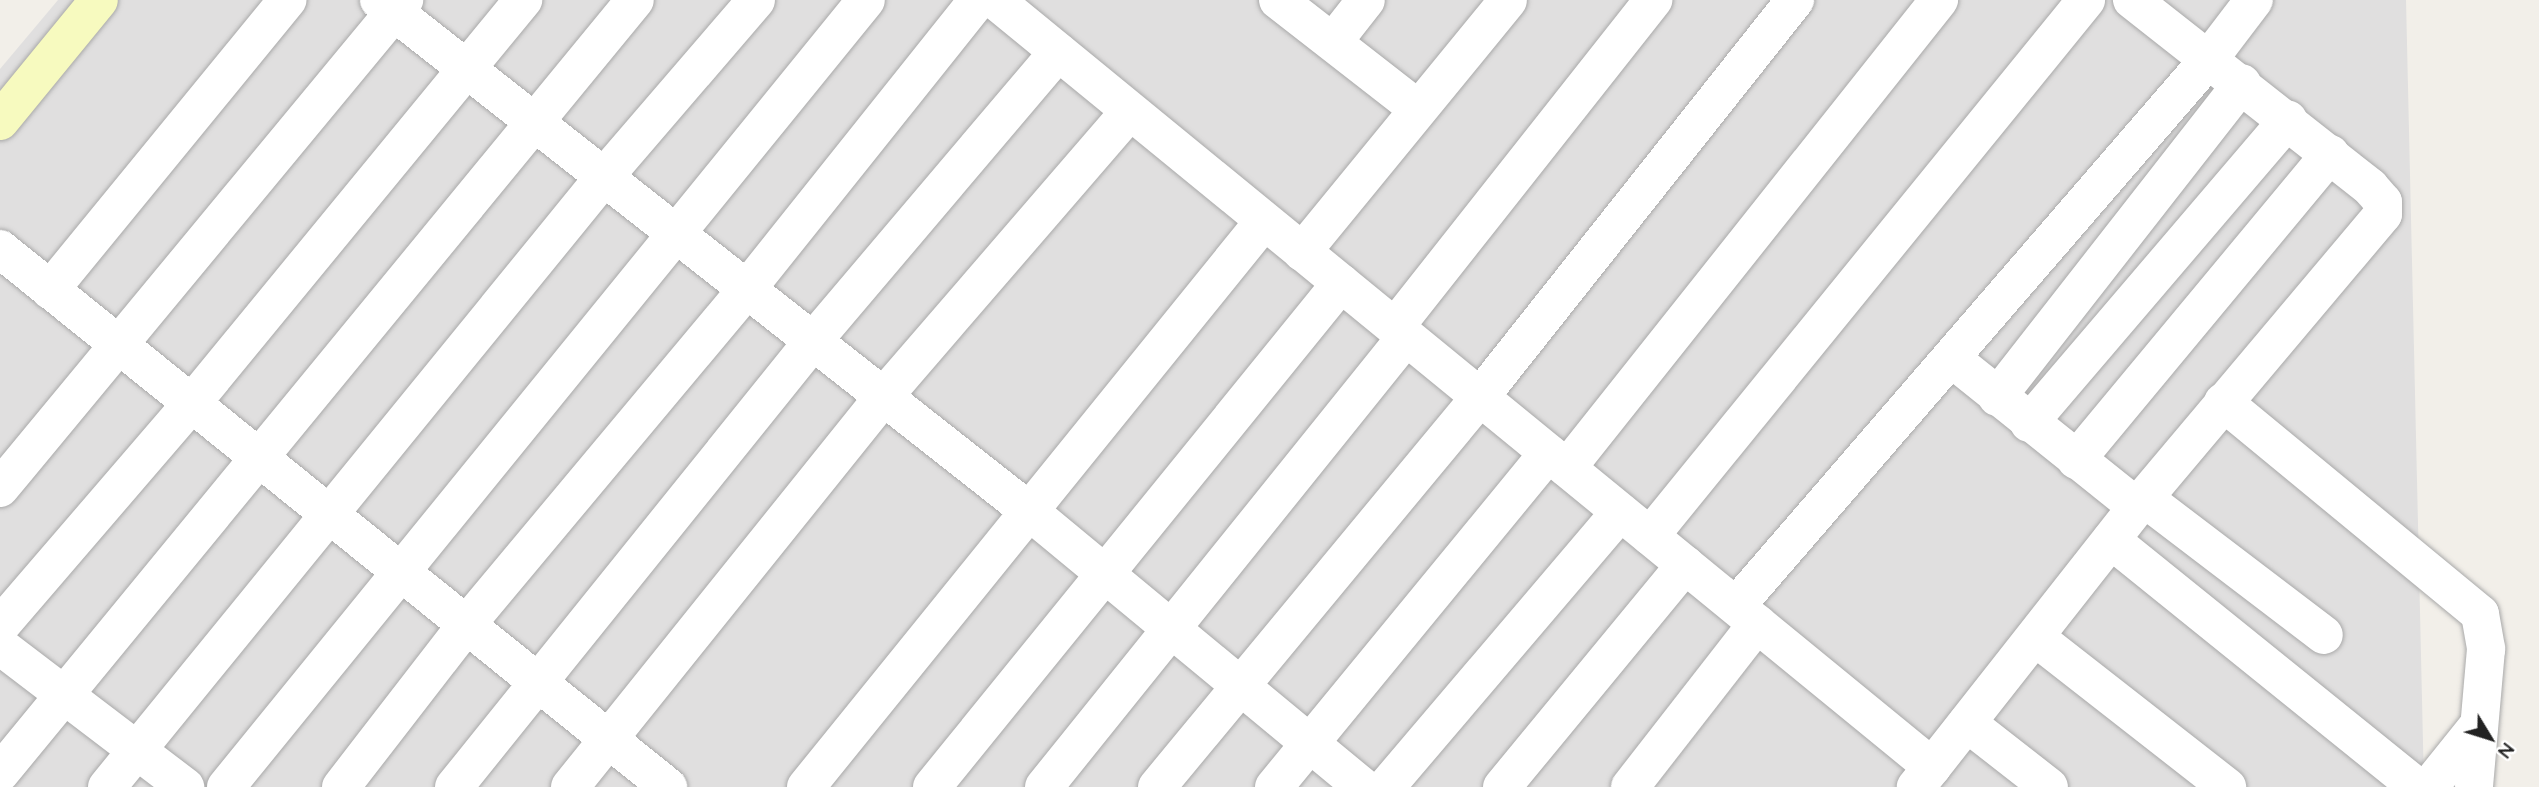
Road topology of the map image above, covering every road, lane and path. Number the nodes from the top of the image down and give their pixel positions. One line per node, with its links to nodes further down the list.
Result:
1 (99, 0): 26 (street)
2 (287, 0): 37 (street)
3 (523, 0): 22 (street)
4 (635, 0): 28 (street)
5 (756, 0): 30 (street)
6 (866, 0): 32 (street)
7 (978, 0): 36 (street)
8 (1278, 0): 19 (street)
9 (1366, 0): 19 (street)
10 (1508, 0): 24 (street)
11 (1653, 0): 38 (street)
12 (1795, 0): 43 (street)
13 (1939, 0): 50 (street)
14 (2086, 0): 56 (street)
15 (2132, 0): 21 (street)
16 (2254, 0): 21 (street)
17 (392, 4): 22 (street); 40 (street)
18 (1020, 8): 20 (street)
19 (1333, 42): 24 (street)
20 (1058, 52): 25 (street); 39 (street)
21 (2210, 59): 23 (street); 41 (street)
22 (466, 68): 28 (street); 46 (street)
23 (2242, 83): 27 (street); 44 (street)
24 (1418, 109): 34 (street)
25 (1130, 111): 31 (street); 42 (street)
26 (2, 114)
27 (2288, 120): 29 (street); 47 (street)
28 (535, 123): 30 (street); 48 (street)
29 (2330, 154): 45 (street); 49 (street)
30 (604, 177): 32 (street); 54 (street)
31 (1264, 221): 34 (street); 53 (street)
32 (676, 233): 36 (street); 59 (street)
33 (0, 249): 37 (street)
34 (1302, 252): 35 (street)
35 (1340, 283): 38 (street); 60 (street)
36 (747, 289): 39 (street); 62 (street)
37 (50, 290): 40 (street)
38 (1401, 332): 43 (street); 64 (street)
39 (813, 341): 42 (street); 68 (street)
40 (120, 346): 46 (street); 51 (street)
41 (1951, 358): 44 (street); 61 (street)
42 (884, 396): 53 (street); 73 (street)
43 (1480, 397): 50 (street); 69 (street)
44 (1997, 397): 47 (street)
45 (2223, 402): 52 (street); 72 (street)
46 (192, 403): 48 (street); 63 (street)
47 (2029, 423): 49 (street)
48 (257, 456): 54 (street); 70 (street)
49 (2076, 460): 52 (street)
50 (1558, 461): 55 (street); 74 (street)
51 (0, 488)
52 (2141, 503): 57 (street); 65 (street)
53 (1029, 510): 60 (street); 85 (street)
54 (327, 512): 59 (street); 75 (street)
55 (1620, 512): 56 (street); 91 (street)
56 (1650, 536): 58 (street)
57 (2111, 540): 66 (street); 96 (street)
58 (1685, 565): 61 (street); 92 (street)
59 (401, 572): 62 (street); 80 (street)
60 (1105, 573): 64 (street); 86 (street)
61 (1747, 615): 77 (street); 93 (street)
62 (466, 625): 68 (street); 81 (street)
63 (0, 626)
64 (1173, 630): 69 (street); 87 (street)
65 (2324, 635)
66 (2035, 637): 71 (street); 95 (street)
67 (0, 646): 70 (street)
68 (537, 682): 73 (street); 82 (street)
69 (1239, 685): 74 (street); 88 (street)
70 (64, 695): 75 (street); 76 (street)
71 (1967, 723): 77 (street); 94 (street)
72 (2477, 727): 97 (street); 98 (street)
73 (607, 738): 83 (street); 84 (street)
74 (1310, 743): 89 (street); 90 (street)
75 (136, 750): 78 (street); 79 (street)
76 (0, 773)
77 (1924, 777)
78 (107, 787)
79 (185, 787)
80 (226, 787)
81 (341, 787)
82 (454, 787)
83 (570, 787)
84 (668, 787)
85 (806, 787)
86 (932, 787)
87 (1044, 787)
88 (1157, 787)
89 (1274, 787)
90 (1363, 787)
91 (1386, 787)
92 (1502, 787)
93 (1630, 787)
94 (2049, 787)
95 (2227, 787)
96 (2417, 787)
97 (2429, 787)
98 (2474, 787)

